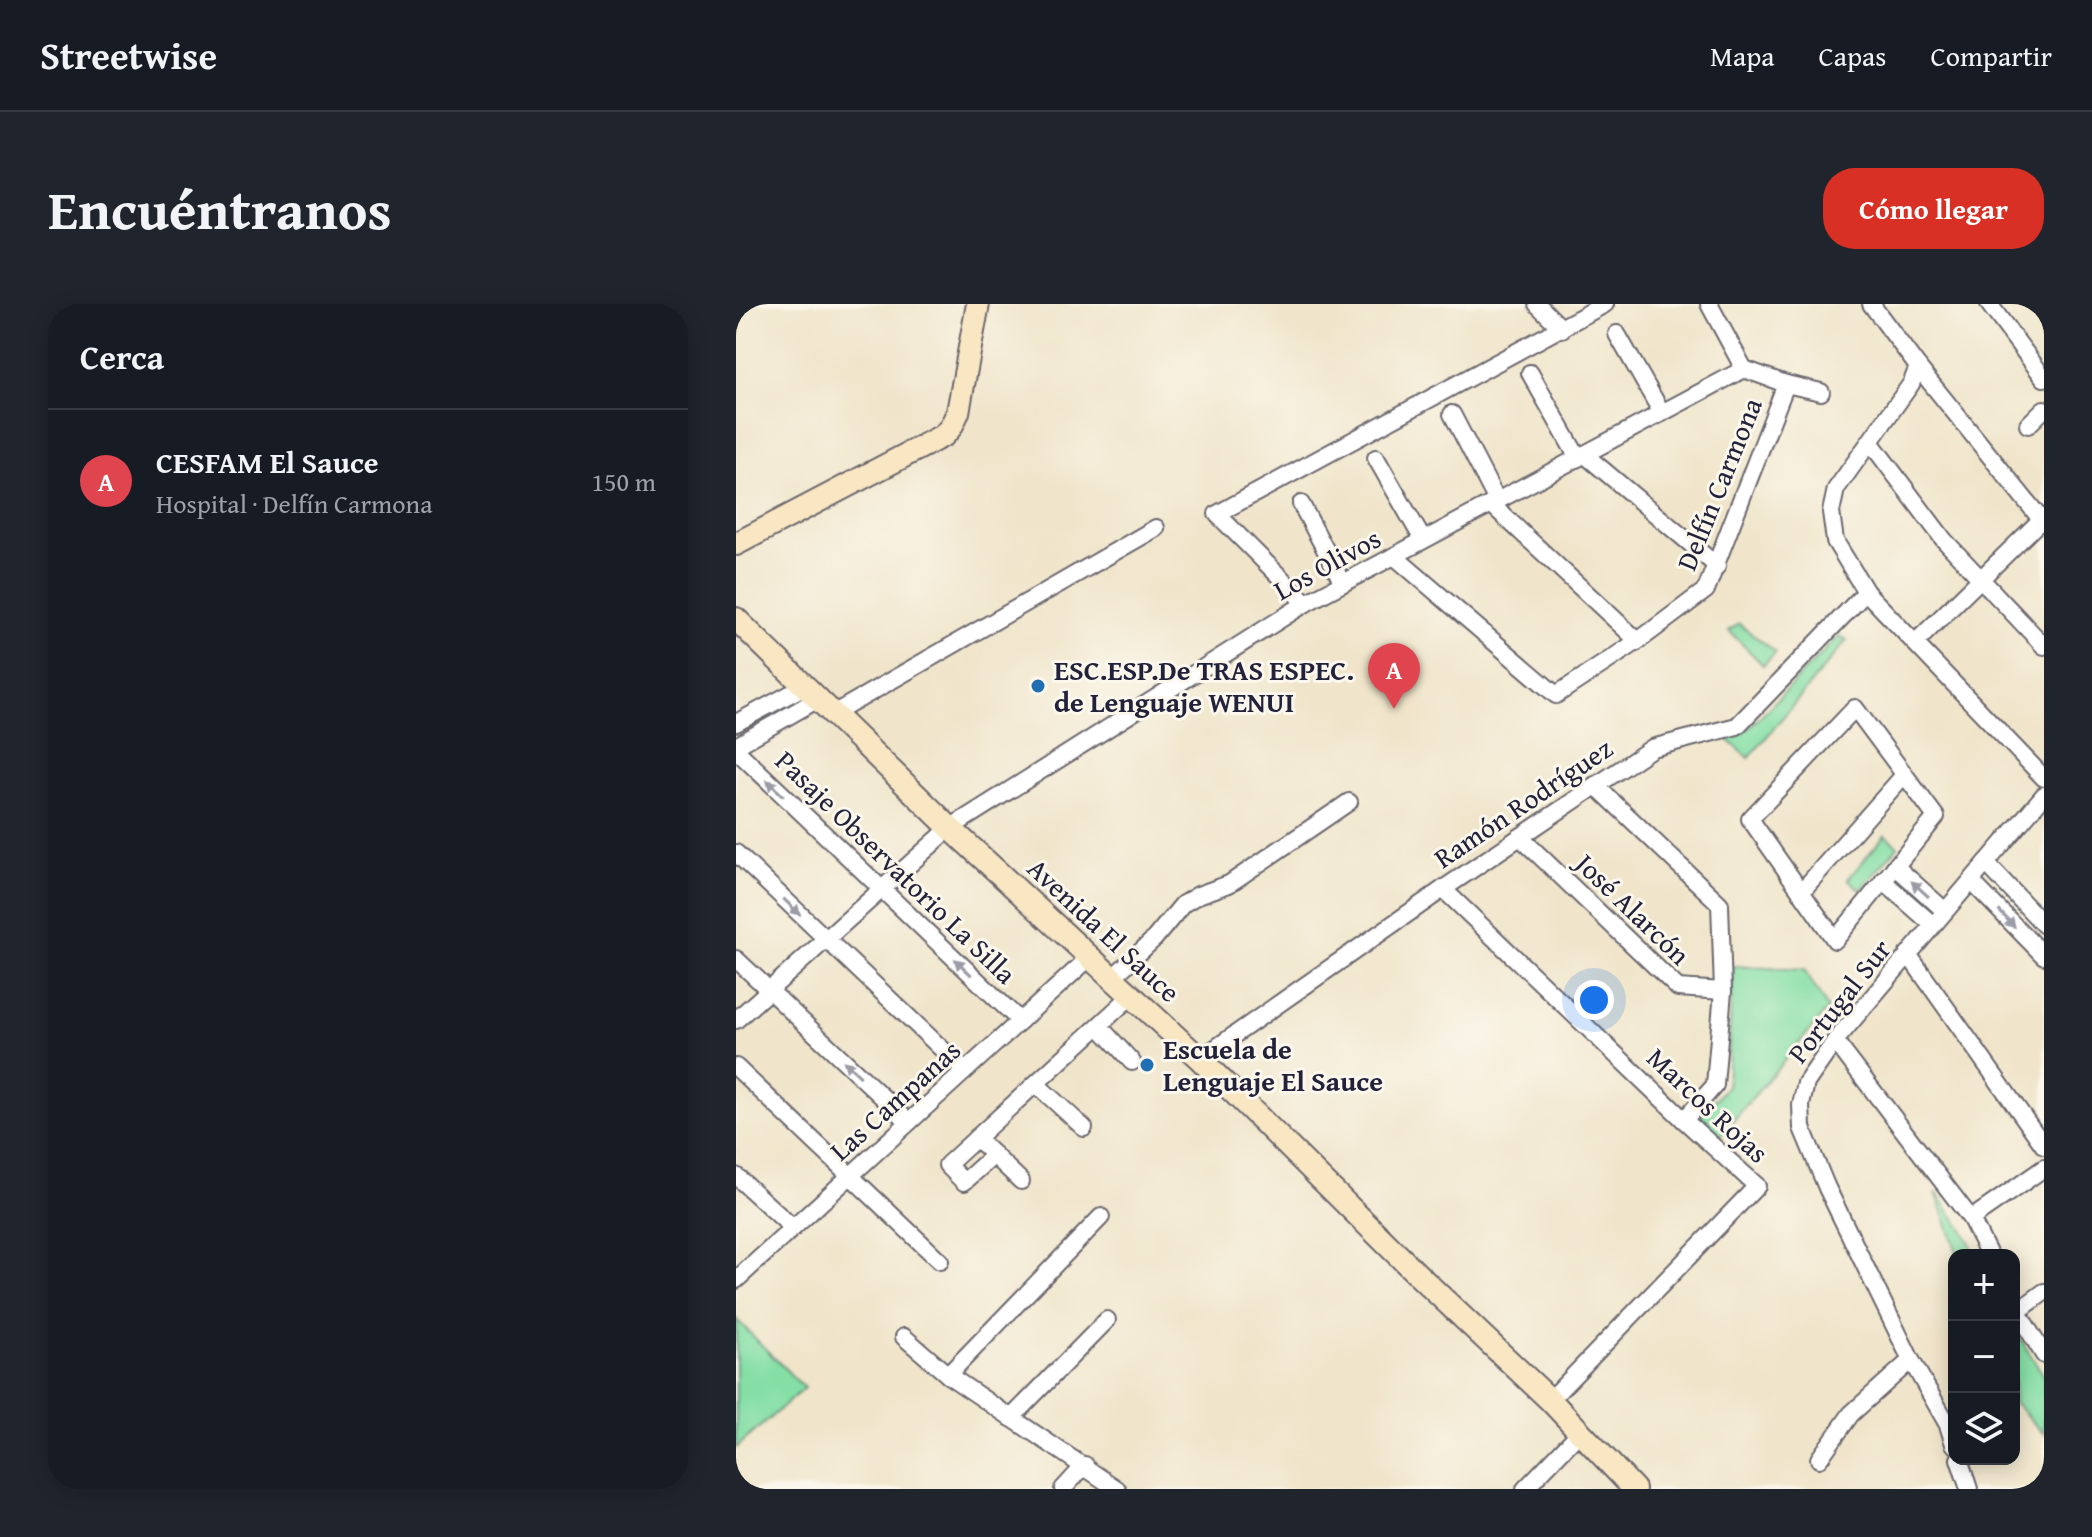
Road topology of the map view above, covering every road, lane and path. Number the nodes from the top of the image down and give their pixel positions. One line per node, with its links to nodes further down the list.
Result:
1 (978, 304): 27 (street)
2 (1537, 304): 7 (street)
3 (1605, 304): 7 (street)
4 (1709, 304): 10 (street)
5 (1871, 304): 9 (street)
6 (1989, 304): 12 (street)
7 (1562, 329): 33 (street)
8 (1617, 334): 16 (street)
9 (1918, 367): 19 (street); 24 (street)
10 (1744, 369): 13 (street, Delfín Carmona); 16 (street, Los Olivos)
11 (1530, 373): 20 (street)
12 (2044, 378)
13 (1786, 384): 14 (street, Delfín Carmona); 29 (street, Delfín Carmona)
14 (1821, 392)
15 (2044, 409): 18 (street)
16 (1662, 413): 20 (street, Los Olivos)
17 (1452, 414): 22 (street)
18 (2028, 425)
19 (1871, 443): 30 (street); 32 (street)
20 (1581, 456): 22 (street, Los Olivos); 29 (street)
21 (1376, 458): 26 (street)
22 (1494, 502): 26 (street, Los Olivos); 35 (street)
23 (1301, 504): 31 (street)
24 (2043, 520): 30 (street)
25 (1156, 528): 38 (street)
26 (1423, 540): 28 (street, Los Olivos)
27 (736, 544)
28 (1394, 556): 31 (street, Los Olivos); 35 (street, Delfín Carmona)
29 (1717, 566): 35 (street, Delfín Carmona)
30 (1981, 580): 36 (street); 37 (street)
31 (1343, 583): 33 (street, Los Olivos)
32 (1866, 592): 36 (street); 43 (street, Ramón Rodríguez)
33 (1306, 603): 46 (street, Los Olivos)
34 (736, 619): 38 (street, Avenida El Sauce)
35 (1638, 641)
36 (1915, 643): 42 (street)
37 (2044, 646)
38 (819, 700): 39 (street); 40 (street); 46 (street, Avenida El Sauce)
39 (736, 723)
40 (736, 748): 53 (street, Pasaje Observatorio La Silla, one-way to 40)
41 (1903, 776): 50 (street); 55 (street); 55 (street)
42 (2044, 778)
43 (1595, 785): 47 (street, Ramón Rodríguez); 66 (street)
44 (2044, 795): 49 (street, Portugal Sur)
45 (1349, 802): 64 (street)
46 (950, 828): 53 (street, Los Olivos); 62 (street, Avenida El Sauce)
47 (1520, 837): 54 (street, Ramón Rodríguez); 66 (street, José Alarcón)
48 (736, 853): 59 (street, one-way to 59)
49 (1986, 863): 52 (street, Portugal Sur); 58 (street)
50 (1895, 866): 51 (street); 56 (street, one-way to 50)
51 (1883, 881): 55 (street); 57 (street)
52 (1971, 881): 56 (street, Portugal Sur); 61 (street, one-way to 61)
53 (882, 889): 59 (street, Los Olivos); 69 (street, Pasaje Observatorio La Silla, one-way to 53)
54 (1443, 889): 72 (street, Ramón Rodríguez); 77 (street, Marcos Rojas)
55 (1801, 892)
56 (1945, 911): 57 (street, Portugal Sur)
57 (1933, 925): 60 (street, Portugal Sur)
58 (2044, 925)
59 (826, 939): 65 (street, Los Olivos); 75 (street)
60 (1908, 954): 71 (street, Portugal Sur); 81 (street)
61 (2043, 955)
62 (1089, 958): 64 (street, Avenida El Sauce); 69 (street, Las Campanas)
63 (736, 959): 65 (street)
64 (1112, 978): 67 (street, Avenida El Sauce)
65 (769, 990): 68 (street, Los Olivos); 78 (street, one-way to 65)
66 (1723, 991): 77 (street)
67 (1131, 996): 70 (street); 72 (street, Avenida El Sauce)
68 (736, 1020)
69 (1020, 1021): 75 (street, Las Campanas)
70 (1099, 1026): 73 (street); 76 (street)
71 (1835, 1041): 88 (street); 99 (street, Portugal Sur)
72 (1200, 1059): 101 (street, Avenida El Sauce)
73 (1132, 1062)
74 (736, 1067): 85 (street)
75 (965, 1071): 78 (street, Las Campanas)
76 (1036, 1084): 79 (street); 80 (street)
77 (1684, 1120): 101 (street, Marcos Rojas)
78 (909, 1122): 85 (street, Las Campanas)
79 (1084, 1128)
80 (976, 1138): 82 (street); 82 (street)
81 (2044, 1146)
82 (994, 1155): 86 (street)
83 (2044, 1168): 88 (street)
84 (736, 1176): 89 (street)
85 (850, 1176): 89 (street, Las Campanas); 91 (street)
86 (1021, 1181)
87 (1101, 1217): 100 (street)
88 (1971, 1219): 90 (street)
89 (793, 1228): 92 (street, Las Campanas)
90 (1986, 1249)
91 (940, 1261)
92 (736, 1280)
93 (2044, 1292): 94 (street)
94 (2020, 1306)
95 (2020, 1317): 98 (street)
96 (1107, 1320): 102 (street)
97 (904, 1337): 100 (street)
98 (2044, 1355)
99 (1911, 1360): 103 (street, Portugal Sur); 105 (street)
100 (948, 1375): 102 (street)
101 (1550, 1400): 104 (street, Avenida El Sauce)
102 (1011, 1418): 106 (street)
103 (1948, 1425)
104 (1580, 1432): 110 (street); 111 (street, Avenida El Sauce)
105 (1819, 1459)
106 (1085, 1465): 108 (street); 109 (street)
107 (1961, 1465): 112 (street)
108 (1063, 1489)
109 (1117, 1489)
110 (1525, 1489)
111 (1634, 1489)
112 (1969, 1489)

